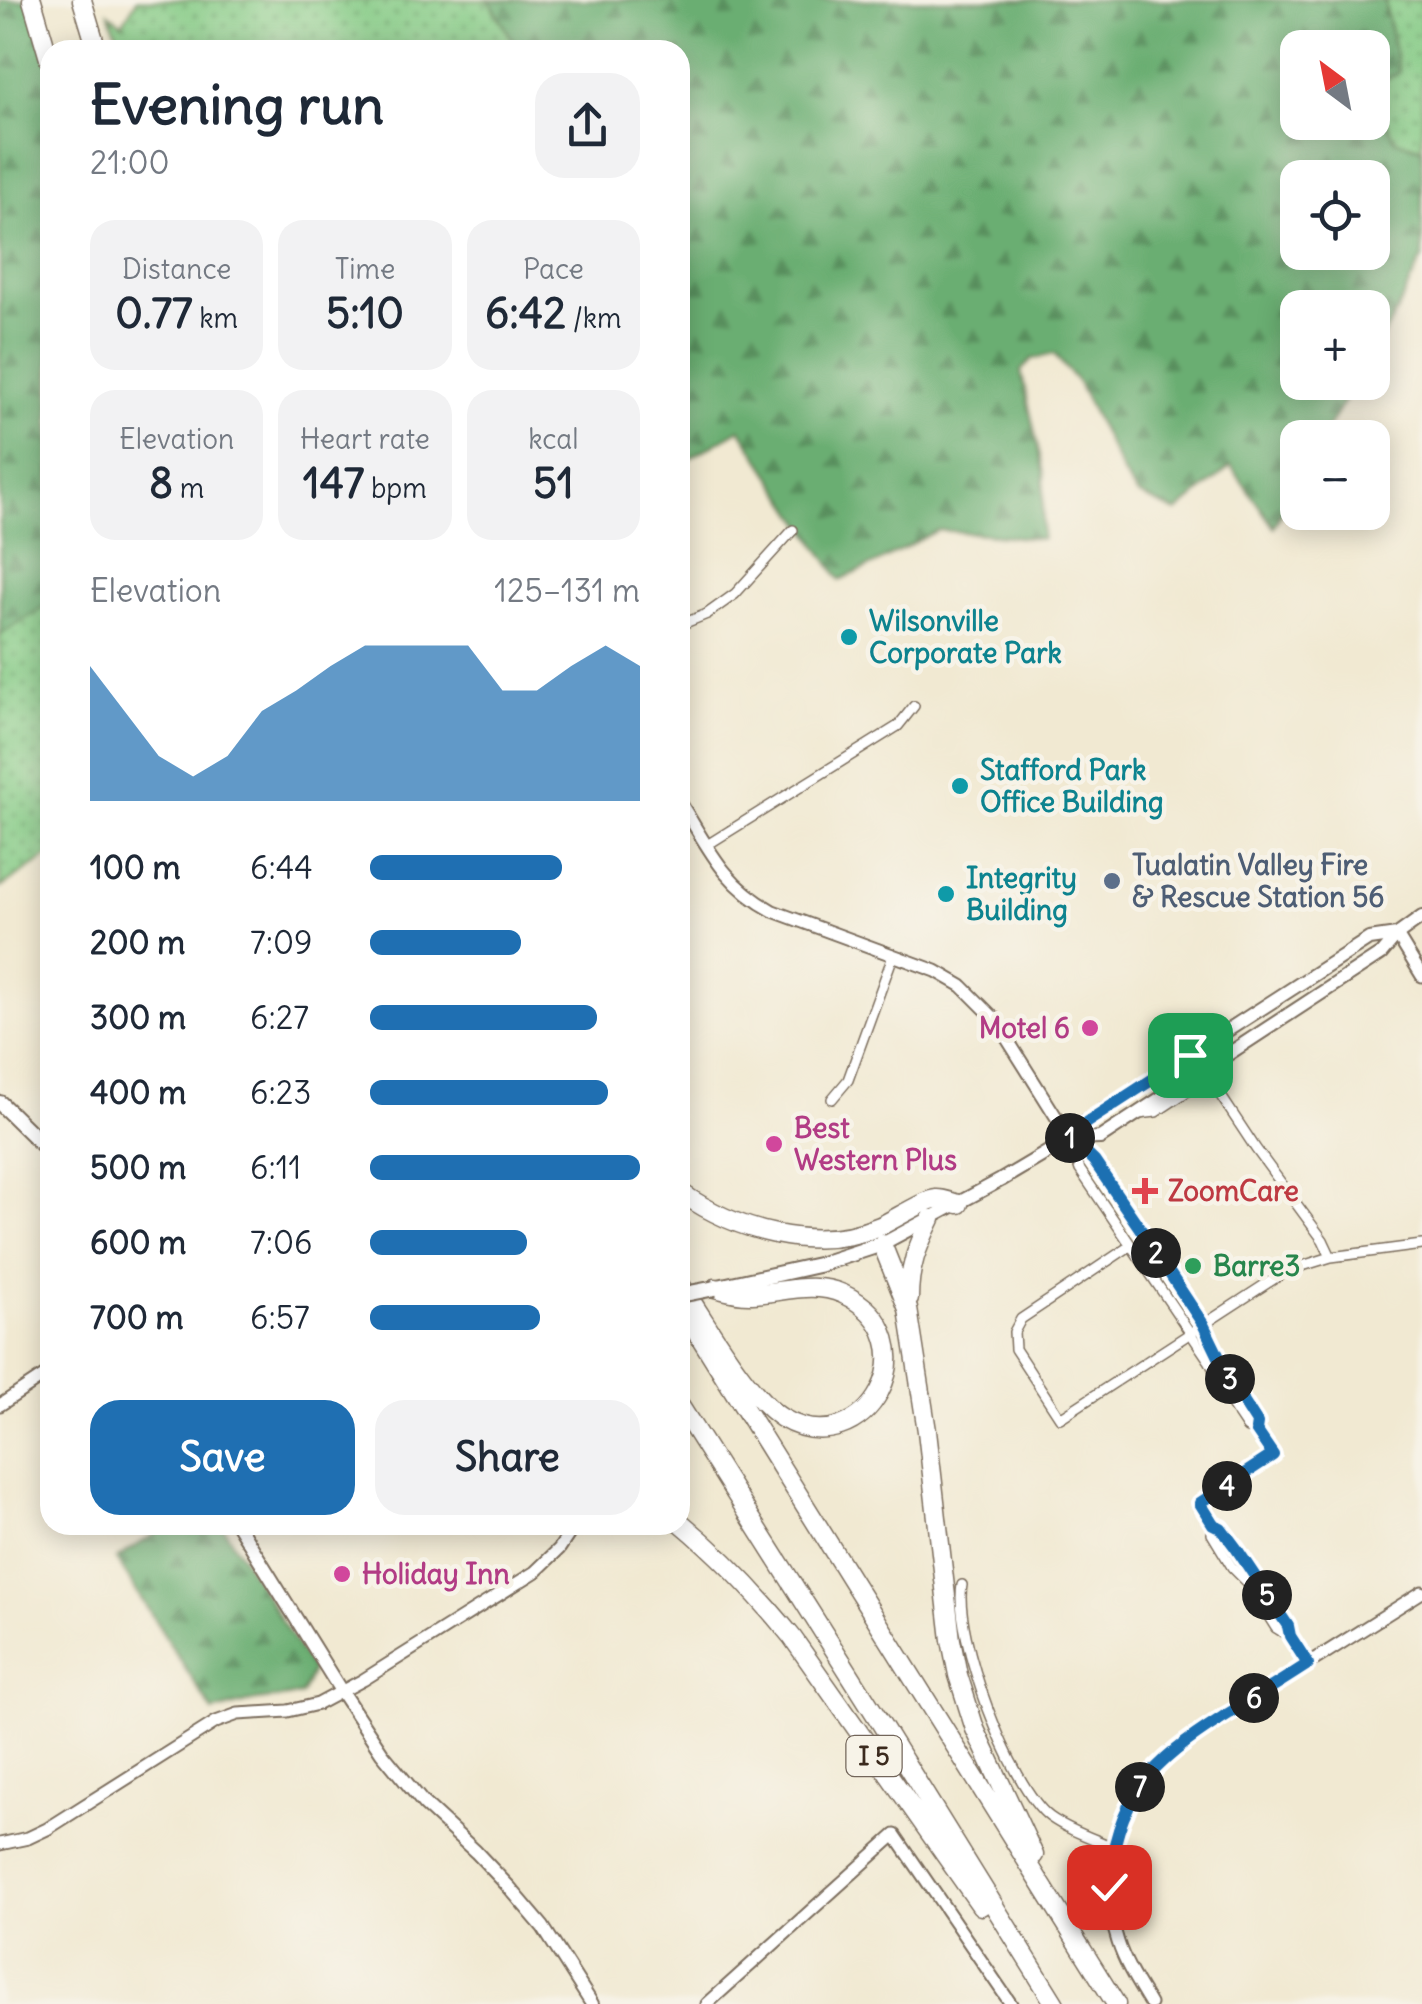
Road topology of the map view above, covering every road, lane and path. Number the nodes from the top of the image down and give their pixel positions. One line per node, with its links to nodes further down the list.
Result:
1 (32, 0): 3 (highway)
2 (82, 0): 4 (highway)
3 (44, 40)
4 (94, 40)
5 (793, 530): 6 (street)
6 (690, 621)
7 (914, 706): 9 (street)
8 (690, 818): 9 (street)
9 (707, 846): 12 (street)
10 (1422, 918): 11 (main road)
11 (1396, 935): 13 (street); 16 (main road); 17 (main road)
12 (893, 956): 14 (street); 17 (street)
13 (1422, 976)
14 (832, 1098)
15 (0, 1103): 18 (main road)
16 (1136, 1114): 17 (main road); 25 (street)
17 (1070, 1138): 20 (main road); 24 (street); 31 (street)
18 (40, 1140)
19 (690, 1198): 20 (highway)
20 (959, 1204): 21 (main road)
21 (931, 1219): 22 (main road); 29 (highway, I 5)
22 (882, 1244): 26 (main road); 29 (highway, I 5)
23 (1422, 1245): 25 (street)
24 (1130, 1246): 32 (street); 32 (street)
25 (1331, 1257): 31 (street)
26 (715, 1288): 27 (main road, bridge); 28 (highway)
27 (690, 1293)
28 (690, 1299)
29 (908, 1309): 46 (highway, I 5)
30 (690, 1321): 46 (highway, I 5)
31 (1203, 1324): 32 (street); 36 (street)
32 (1190, 1332): 36 (street)
33 (40, 1379): 34 (street)
34 (0, 1405)
35 (690, 1422): 50 (highway, I 5)
36 (1256, 1430): 42 (street)
37 (690, 1531): 50 (highway, I 5)
38 (244, 1535): 43 (main road)
39 (568, 1535): 43 (street)
40 (962, 1585): 45 (street)
41 (1422, 1592): 42 (street)
42 (1308, 1664): 45 (street)
43 (341, 1692): 44 (street); 47 (main road)
44 (0, 1844)
45 (1113, 1846): 52 (street)
46 (1063, 1919): 51 (highway, I 5)
47 (592, 2004)
48 (707, 2004): 49 (street)
49 (1012, 2004)
50 (1053, 2004)
51 (1116, 2004)
52 (1150, 2004)

